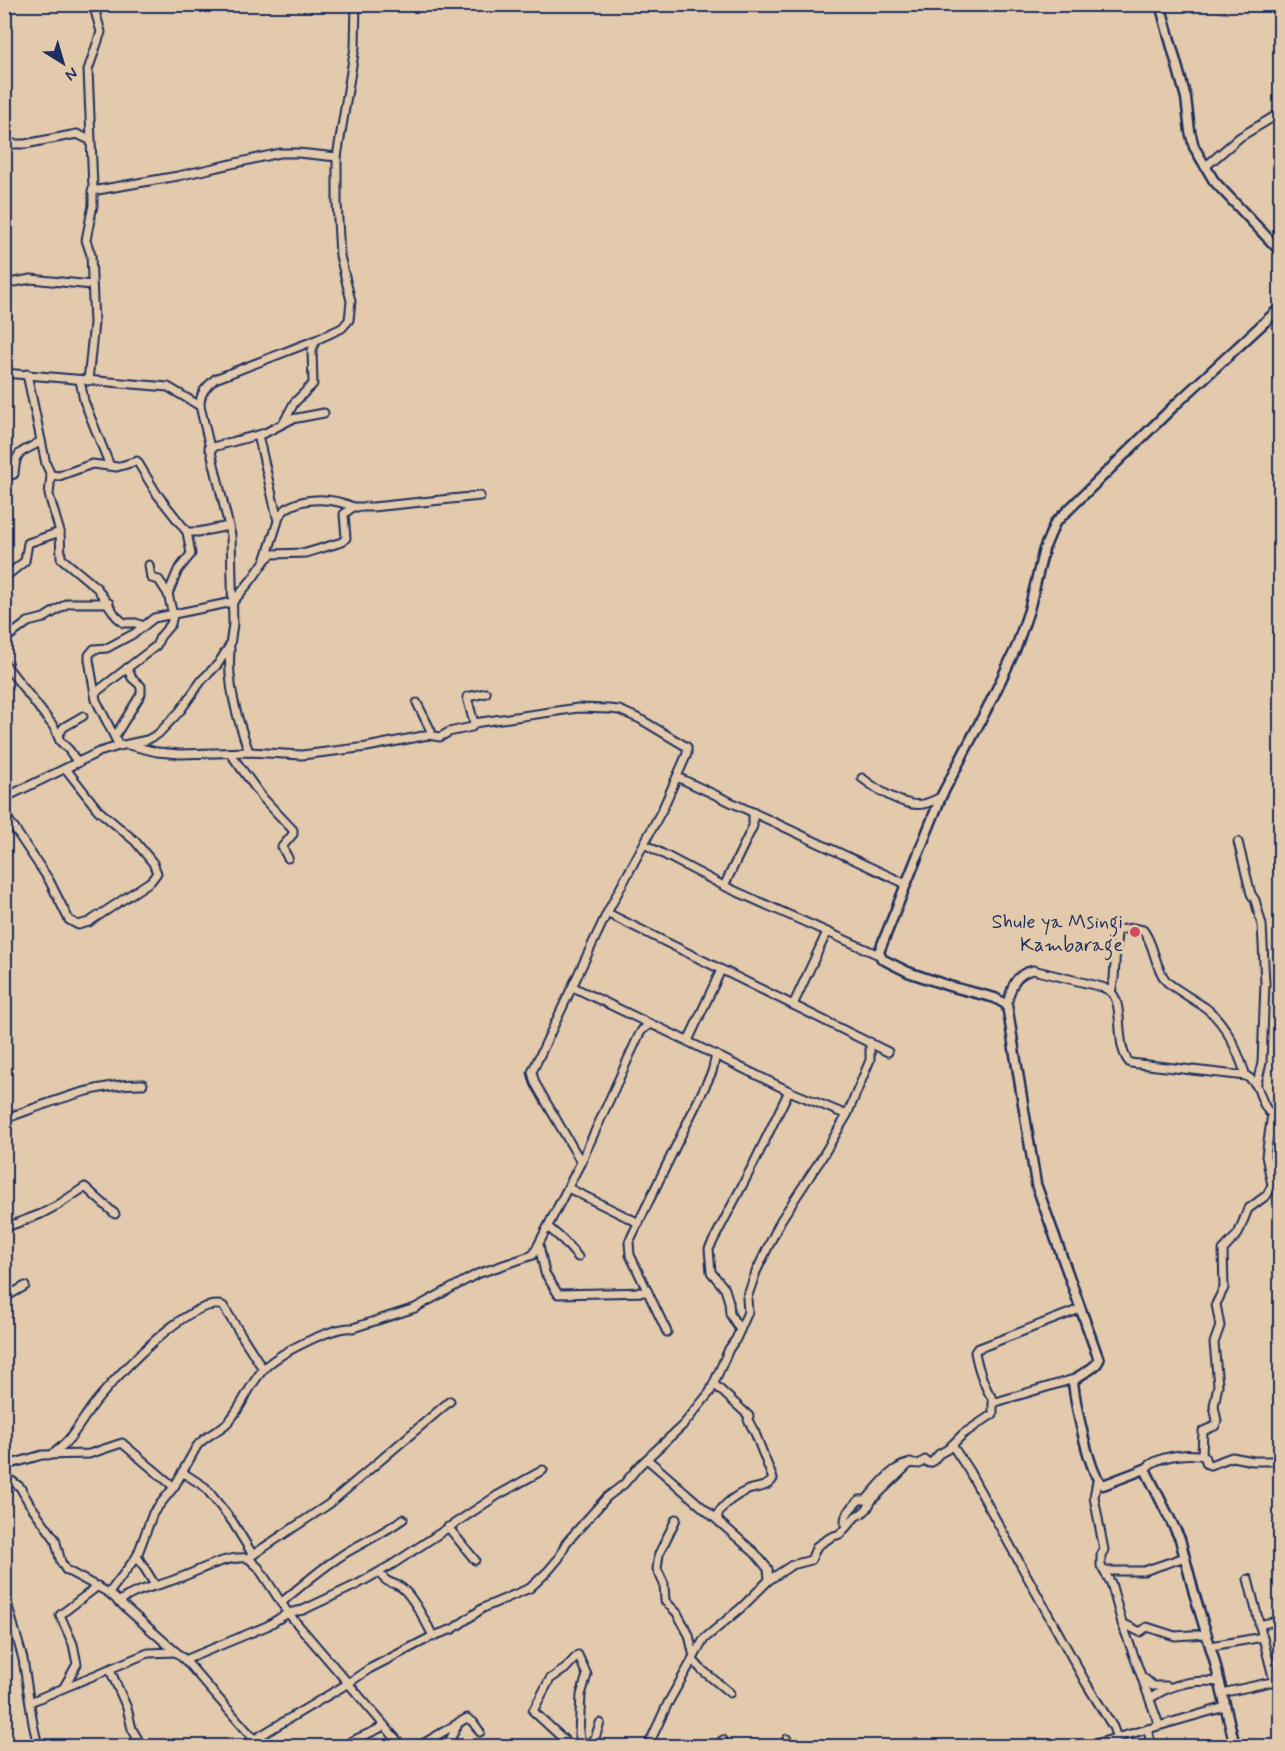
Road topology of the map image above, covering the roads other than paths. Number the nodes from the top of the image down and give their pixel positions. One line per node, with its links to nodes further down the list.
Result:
1 (93, 4): 5 (street)
2 (356, 4): 7 (street)
3 (1160, 4): 8 (street)
4 (1281, 113): 8 (street)
5 (90, 140): 6 (street); 9 (street)
6 (4, 144)
7 (338, 157): 9 (street); 14 (street)
8 (1205, 167): 10 (street)
9 (92, 191): 12 (street)
10 (1281, 251)
11 (4, 284): 12 (street)
12 (92, 285): 17 (street)
13 (1281, 308): 60 (street)
14 (316, 340): 18 (street); 20 (street)
15 (4, 373): 16 (street)
16 (27, 374): 17 (street); 22 (street)
17 (84, 380): 18 (street); 24 (street)
18 (200, 406): 23 (street)
19 (324, 413): 20 (street)
20 (284, 422): 21 (street)
21 (258, 435): 23 (street); 29 (street)
22 (41, 441): 25 (street); 26 (street)
23 (209, 448): 30 (street)
24 (110, 466): 25 (street); 32 (street)
25 (51, 475): 31 (street)
26 (4, 482)
27 (480, 496): 28 (street)
28 (353, 507): 29 (street); 33 (street)
29 (278, 518): 33 (street)
30 (229, 526): 32 (street); 37 (street)
31 (60, 532): 35 (street); 38 (street)
32 (187, 532): 36 (street)
33 (266, 559): 37 (street)
34 (149, 565): 36 (street)
35 (4, 578)
36 (168, 594): 39 (street)
37 (233, 602): 39 (street); 42 (street)
38 (109, 603): 40 (street); 41 (street)
39 (173, 615): 40 (street); 44 (street)
40 (143, 626): 45 (street)
41 (4, 640)
42 (230, 645): 53 (street); 54 (street)
43 (4, 663): 50 (street)
44 (127, 668): 45 (street); 52 (street)
45 (95, 693): 52 (street)
46 (486, 693): 49 (street)
47 (417, 703): 51 (street)
48 (83, 716): 50 (street)
49 (474, 723): 51 (street); 58 (street)
50 (58, 735): 56 (street)
51 (428, 735): 54 (street)
52 (115, 736): 53 (street)
53 (123, 745): 55 (street); 56 (street)
54 (249, 752): 55 (street)
55 (230, 753): 66 (street)
56 (78, 762): 57 (street)
57 (66, 769): 61 (street); 63 (street)
58 (677, 777): 62 (street); 65 (street)
59 (862, 778): 60 (street)
60 (941, 797): 67 (street)
61 (4, 798)
62 (753, 812): 67 (street); 68 (street)
63 (4, 813)
64 (1238, 842): 83 (street)
65 (644, 844): 68 (street); 69 (street)
66 (288, 858)
67 (906, 884): 71 (street)
68 (723, 886): 70 (street)
69 (607, 914): 72 (street); 73 (street)
70 (827, 932): 71 (street); 75 (street)
71 (879, 955): 76 (street)
72 (721, 970): 75 (street); 78 (street)
73 (573, 987): 77 (street); 89 (street)
74 (1111, 992): 76 (street); 82 (street); 82 (street)
75 (793, 1005): 79 (street)
76 (1007, 1005): 100 (street)
77 (650, 1024): 78 (street); 89 (street)
78 (688, 1041): 81 (street)
79 (870, 1042): 80 (street); 87 (street)
80 (888, 1052)
81 (716, 1055): 85 (street); 92 (street)
82 (1246, 1076): 83 (street)
83 (1257, 1083): 86 (street)
84 (143, 1084): 88 (street)
85 (789, 1091): 87 (street); 101 (street)
86 (1276, 1114): 110 (street)
87 (847, 1115): 101 (street)
88 (4, 1119)
89 (581, 1162): 90 (street)
90 (568, 1188): 92 (street); 93 (street)
91 (115, 1214): 94 (street)
92 (639, 1223): 98 (street)
93 (548, 1227): 95 (street); 96 (street)
94 (4, 1228)
95 (539, 1245): 98 (street); 103 (street)
96 (578, 1257)
97 (25, 1287): 99 (street)
98 (648, 1292): 102 (street)
99 (4, 1298)
100 (1080, 1309): 104 (street); 106 (street)
101 (740, 1330): 105 (street)
102 (667, 1332)
103 (263, 1369): 109 (street); 117 (street)
104 (1074, 1379): 106 (street); 119 (street)
105 (714, 1384): 111 (street); 123 (street)
106 (993, 1400): 108 (street)
107 (450, 1401): 127 (street)
108 (952, 1445): 113 (street); 169 (street)
109 (51, 1455): 114 (street); 120 (street)
110 (1202, 1455): 112 (street); 115 (street)
111 (647, 1459): 123 (street); 145 (street)
112 (1281, 1461)
113 (910, 1463): 125 (street); 125 (street)
114 (4, 1466)
115 (1145, 1469): 119 (street); 128 (street)
116 (543, 1470): 124 (street)
117 (182, 1472): 120 (street); 127 (street)
118 (4, 1475): 135 (street)
119 (1097, 1481): 130 (street)
120 (174, 1487): 126 (street)
121 (403, 1519): 139 (street)
122 (676, 1519): 149 (street)
123 (718, 1520): 133 (street)
124 (448, 1527): 129 (street); 131 (street)
125 (846, 1527): 133 (street)
126 (137, 1556): 134 (street); 137 (street)
127 (250, 1557): 134 (street); 139 (street)
128 (1185, 1557): 130 (street); 144 (street)
129 (475, 1560)
130 (1106, 1571): 142 (street)
131 (379, 1573): 140 (street); 145 (street)
132 (1248, 1579): 143 (street)
133 (769, 1580): 149 (street)
134 (155, 1585): 138 (street)
135 (98, 1586): 137 (street); 157 (street)
136 (4, 1592): 161 (street)
137 (109, 1593): 138 (street)
138 (118, 1602): 148 (street)
139 (281, 1603): 140 (street)
140 (288, 1613): 150 (street); 155 (street)
141 (1281, 1620): 143 (street)
142 (1122, 1623): 144 (street); 152 (street)
143 (1259, 1625): 146 (street)
144 (1207, 1634): 147 (street)
145 (433, 1636): 155 (street)
146 (1263, 1637): 147 (street); 153 (street)
147 (1211, 1646): 154 (street)
148 (176, 1652): 150 (street); 151 (street)
149 (693, 1658): 158 (street); 183 (street)
150 (186, 1660): 171 (street)
151 (110, 1670): 157 (street); 174 (street)
152 (1142, 1677): 156 (street); 160 (street)
153 (1277, 1680): 159 (street)
154 (1220, 1682): 156 (street); 159 (street)
155 (347, 1684): 166 (street); 171 (street)
156 (1170, 1686): 160 (street)
157 (64, 1687): 161 (street)
158 (730, 1693)
159 (1222, 1693): 162 (street)
160 (1151, 1698): 165 (street)
161 (30, 1702): 173 (street)
162 (1226, 1707): 165 (street); 188 (street)
163 (459, 1722): 168 (street); 179 (street); 180 (street)
164 (600, 1723): 182 (street)
165 (1160, 1725): 167 (street)
166 (384, 1726): 177 (street); 178 (street)
167 (1148, 1729): 169 (street); 187 (street)
168 (480, 1732)
169 (1117, 1738): 186 (street)
170 (787, 1739): 185 (street)
171 (255, 1740): 175 (street); 176 (street)
172 (723, 1740): 184 (street)
173 (38, 1746)
174 (142, 1746)
175 (243, 1746)
176 (260, 1746)
177 (344, 1746)
178 (402, 1746)
179 (419, 1746)
180 (447, 1746)
181 (571, 1746): 182 (street)
182 (584, 1746)
183 (648, 1746)
184 (716, 1746)
185 (783, 1746)
186 (1088, 1746)
187 (1151, 1746)
188 (1234, 1746)

